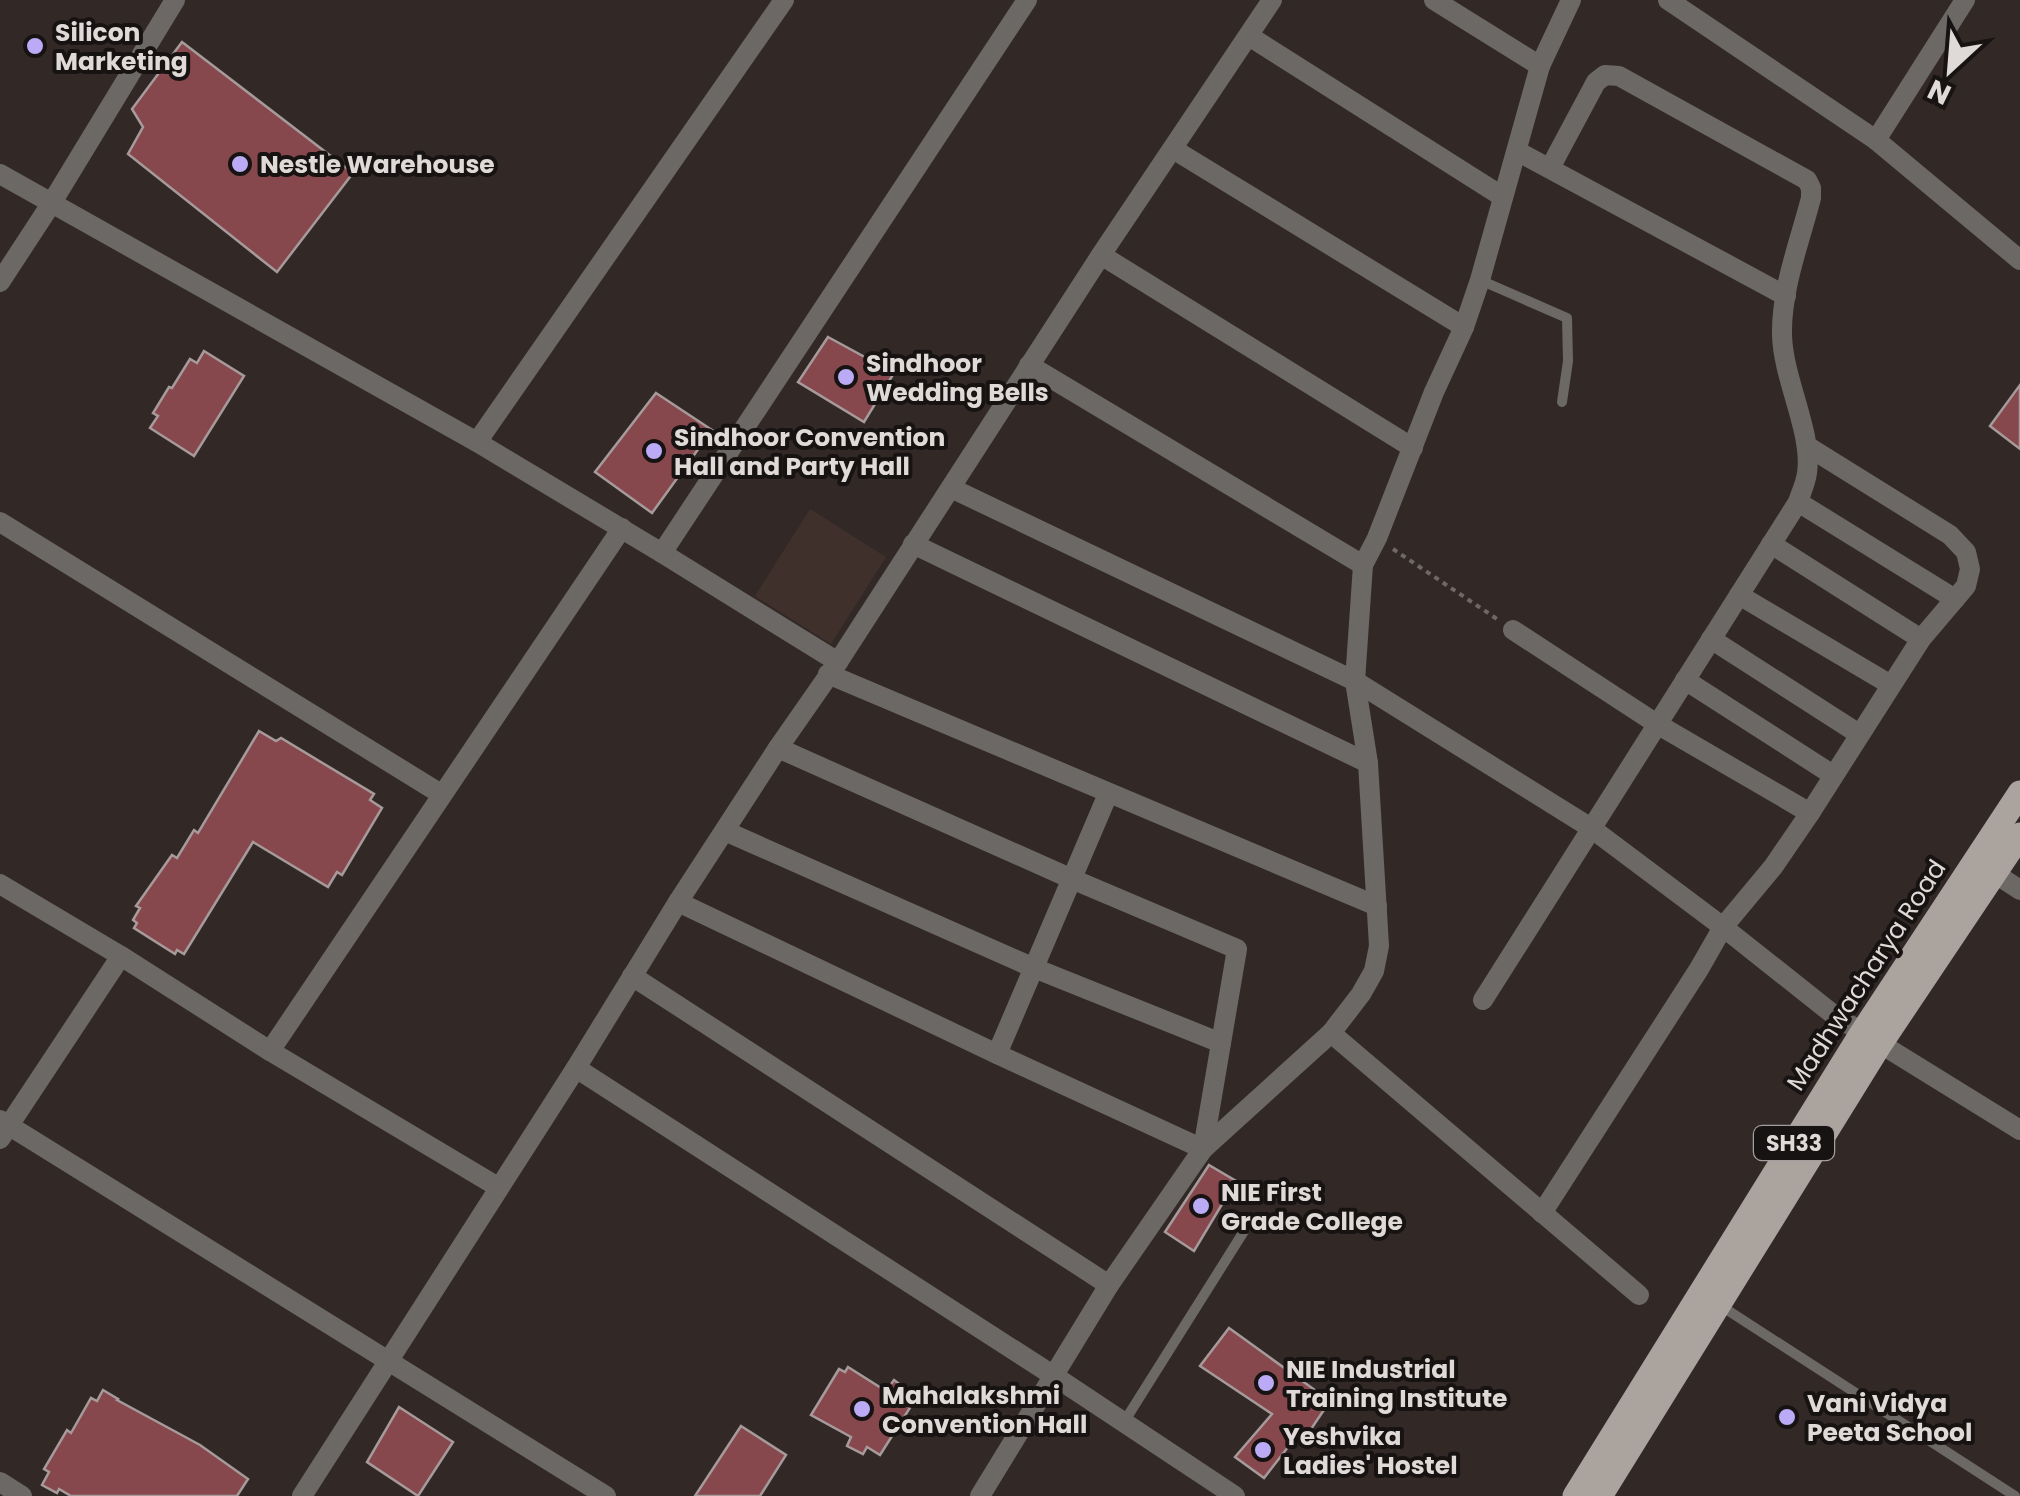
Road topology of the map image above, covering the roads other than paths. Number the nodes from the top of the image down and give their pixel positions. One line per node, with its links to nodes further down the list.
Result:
1 (175, 0): 17 (street)
2 (784, 0): 26 (street)
3 (1028, 0): 35 (street)
4 (1272, 0): 9 (street)
5 (1434, 0): 10 (street)
6 (1571, 0): 10 (street)
7 (1668, 0): 11 (street)
8 (1965, 0): 11 (street)
9 (1249, 36): 12 (street); 16 (street)
10 (1540, 66): 13 (street)
11 (1876, 140): 19 (street)
12 (1173, 149): 18 (street); 23 (street)
13 (1518, 151): 14 (street); 16 (street)
14 (1550, 168): 22 (street); 22 (street)
15 (0, 174): 17 (street)
16 (1503, 197): 20 (street)
17 (52, 204): 21 (street); 26 (street)
18 (1101, 255): 24 (street); 28 (street)
19 (2020, 260)
20 (1480, 280): 23 (street); 25 (lane)
21 (0, 282)
22 (1786, 296): 27 (street)
23 (1464, 327): 28 (street)
24 (1029, 365): 29 (street); 36 (street)
25 (1562, 402)
26 (476, 442): 32 (street)
27 (1807, 446): 30 (street); 38 (street)
28 (1413, 448): 36 (street)
29 (951, 488): 33 (street); 44 (street)
30 (1798, 502): 34 (street); 38 (street)
31 (0, 522): 51 (street)
32 (622, 528): 35 (street); 51 (street)
33 (913, 544): 42 (street); 49 (street)
34 (1771, 544): 37 (street); 41 (street)
35 (662, 553): 42 (street)
36 (1363, 565): 44 (street)
37 (1739, 594): 40 (street); 45 (street)
38 (1954, 599): 41 (street)
39 (1513, 630): 46 (street)
40 (1711, 639): 43 (street); 47 (street)
41 (1921, 639): 45 (street)
42 (833, 668): 48 (street); 52 (street)
43 (1685, 680): 46 (street); 50 (street)
44 (1355, 681): 49 (street); 55 (street)
45 (1891, 685): 47 (street)
46 (1658, 724): 54 (street); 55 (street)
47 (1860, 734): 50 (street)
48 (778, 748): 56 (street); 59 (street)
49 (1368, 762): 63 (street)
50 (1833, 776): 54 (street)
51 (441, 794): 72 (street)
52 (1108, 794): 59 (street); 63 (street)
53 (2020, 794): 70 (main road, Madhwacharya Road / SH33)
54 (1810, 813): 64 (street)
55 (1592, 828): 64 (street); 68 (street)
56 (725, 831): 62 (street); 66 (street)
57 (2020, 835): 58 (main road, Madhwacharya Road)
58 (1994, 873): 61 (street); 70 (main road, Madhwacharya Road)
59 (1072, 879): 66 (street); 71 (street)
60 (0, 884): 65 (street)
61 (2020, 890)
62 (678, 902): 67 (street); 73 (street)
63 (1377, 906): 69 (street)
64 (1723, 927): 70 (street); 79 (street)
65 (121, 956): 72 (street); 75 (street)
66 (1034, 968): 71 (street); 73 (street)
67 (632, 976): 74 (street); 81 (street)
68 (1483, 1000)
69 (1331, 1033): 77 (street); 79 (street)
70 (1871, 1039): 76 (street); 83 (main road, Madhwacharya Road / SH33)
71 (1221, 1043): 77 (street)
72 (270, 1050): 78 (street)
73 (996, 1054): 77 (street)
74 (576, 1068): 78 (street); 85 (street)
75 (3, 1128): 84 (street)
76 (2020, 1130)
77 (1204, 1148): 81 (street)
78 (498, 1187): 84 (street)
79 (1542, 1213): 82 (street)
80 (1246, 1228): 86 (lane)
81 (1109, 1285): 85 (street)
82 (1639, 1294)
83 (1710, 1300): 93 (main road, Madhwacharya Road / SH33); 94 (main road, Madhwacharya Road); 95 (lane)
84 (390, 1360): 89 (street); 90 (street)
85 (1054, 1376): 86 (street); 91 (street)
86 (1124, 1422): 92 (street)
87 (0, 1482): 88 (street)
88 (22, 1496)
89 (302, 1496)
90 (606, 1496)
91 (980, 1496)
92 (1234, 1496)
93 (1575, 1496)
94 (1600, 1496)
95 (2016, 1496)

